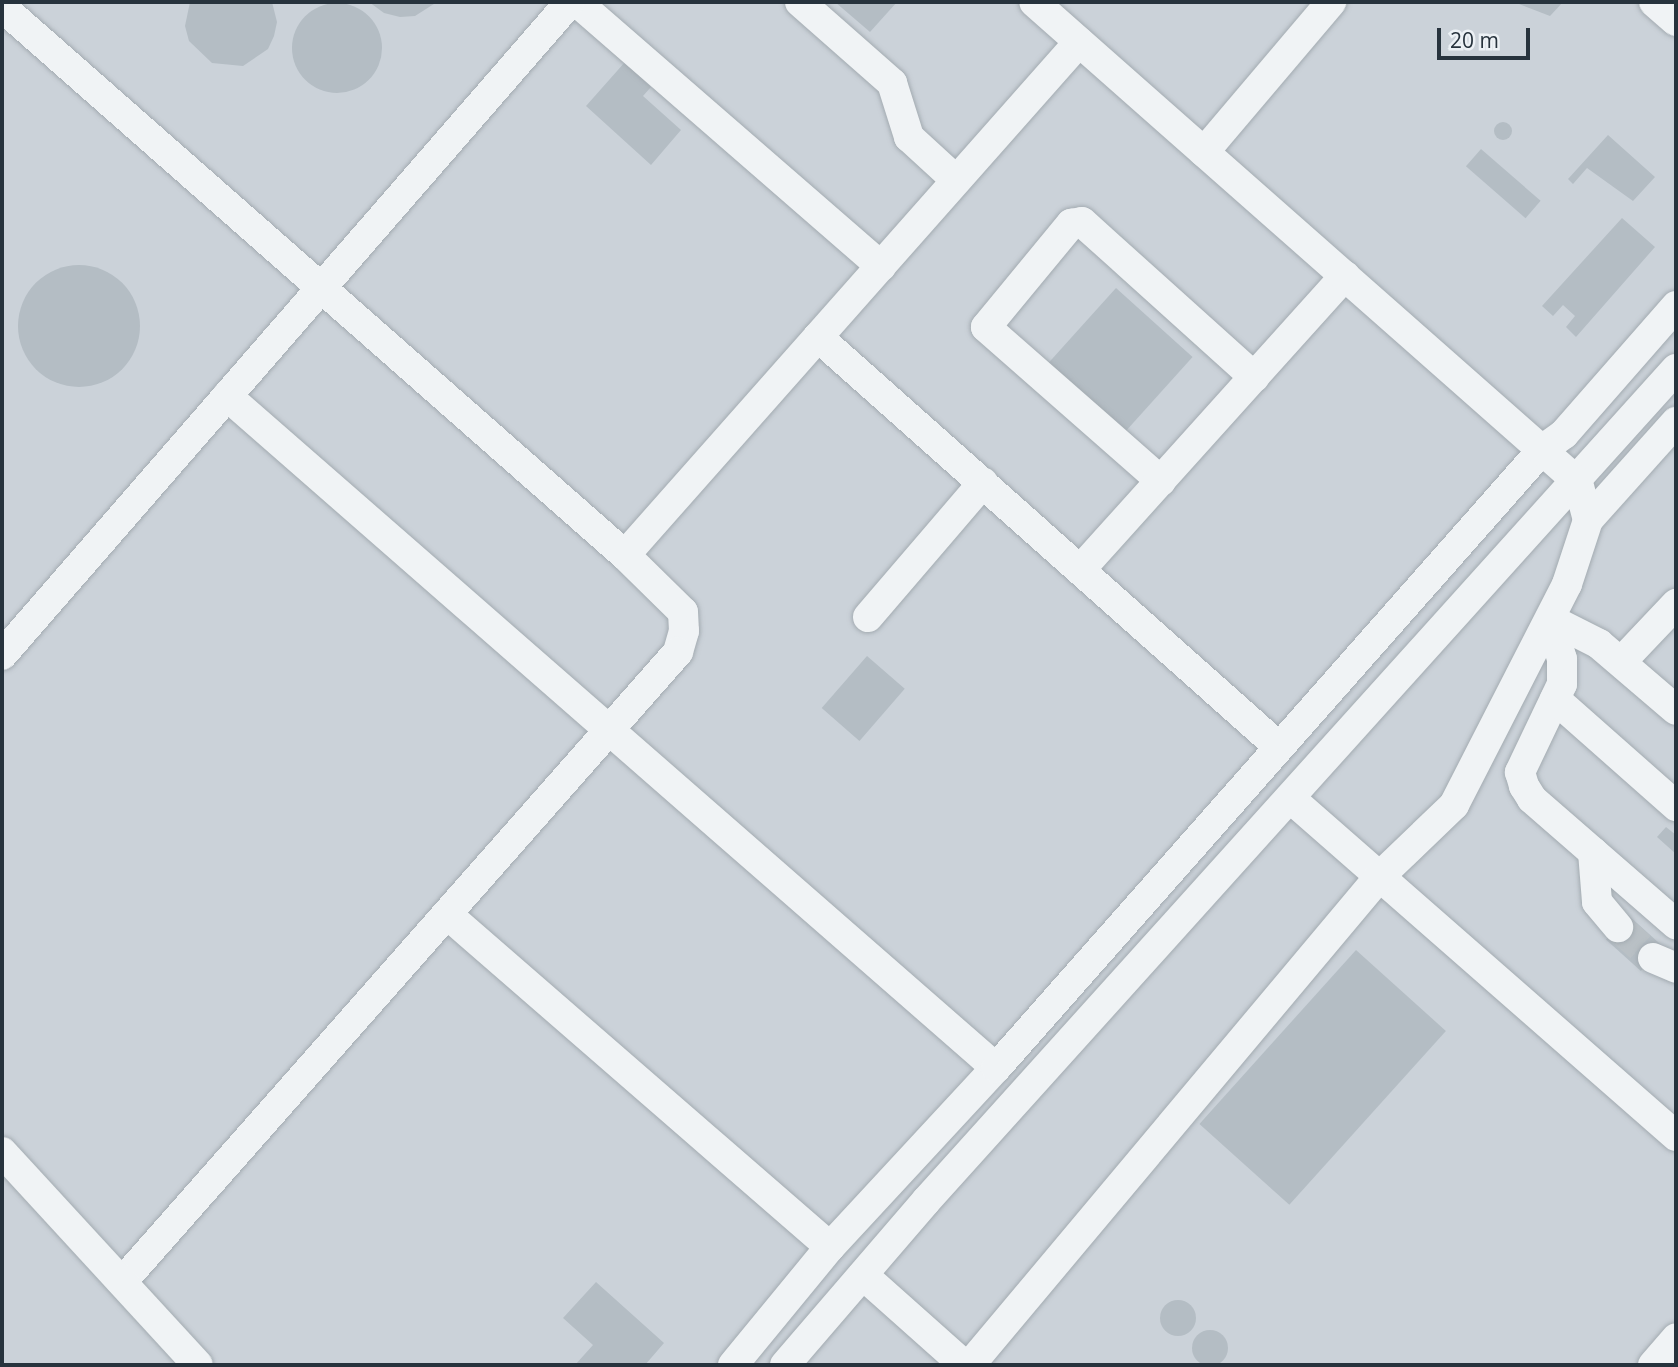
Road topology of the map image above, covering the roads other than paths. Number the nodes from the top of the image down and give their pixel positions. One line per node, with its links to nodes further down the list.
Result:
1 (570, 2): 14 (lane)
2 (577, 2): 12 (lane)
3 (800, 2): 11 (lane)
4 (1034, 2): 9 (lane)
5 (1331, 2): 10 (lane)
6 (1654, 2): 8 (lane)
7 (2, 7): 14 (lane)
8 (1676, 21)
9 (1079, 42): 10 (lane); 11 (lane)
10 (1204, 152): 13 (lane)
11 (956, 180): 12 (lane)
12 (881, 266): 16 (lane)
13 (1345, 276): 18 (lane); 21 (lane)
14 (322, 286): 19 (lane); 26 (lane)
15 (1676, 306): 21 (lane)
16 (818, 337): 24 (lane); 26 (lane)
17 (1676, 369): 23 (lane)
18 (1254, 377): 22 (lane); 22 (lane)
19 (227, 396): 31 (lane); 35 (lane)
20 (1676, 422): 25 (lane)
21 (1542, 450): 23 (lane); 36 (lane)
22 (1161, 481): 27 (lane)
23 (1578, 482): 25 (lane); 37 (lane)
24 (983, 483): 27 (lane); 29 (lane)
25 (1588, 520): 30 (lane)
26 (625, 555): 35 (lane)
27 (1080, 570): 36 (lane)
28 (1676, 604): 32 (lane)
29 (868, 617)
30 (1549, 619): 32 (lane); 33 (lane); 40 (lane)
31 (2, 655)
32 (1622, 661): 34 (lane)
33 (1555, 699): 38 (lane); 39 (lane)
34 (1675, 709)
35 (610, 730): 41 (lane); 44 (lane)
36 (1279, 747): 44 (lane)
37 (1290, 798): 40 (lane); 48 (lane)
38 (1676, 806)
39 (1593, 852): 42 (lane); 43 (lane)
40 (1379, 877): 45 (lane); 55 (lane)
41 (448, 915): 47 (lane); 49 (lane)
42 (1676, 924)
43 (1618, 927)
44 (996, 1068): 47 (lane)
45 (1676, 1136)
46 (2, 1152): 49 (lane)
47 (830, 1247): 52 (lane)
48 (863, 1275): 53 (lane); 54 (lane)
49 (121, 1282): 51 (lane)
50 (1676, 1339): 56 (lane)
51 (198, 1365)
52 (733, 1365)
53 (785, 1365)
54 (964, 1365)
55 (970, 1365)
56 (1653, 1365)

